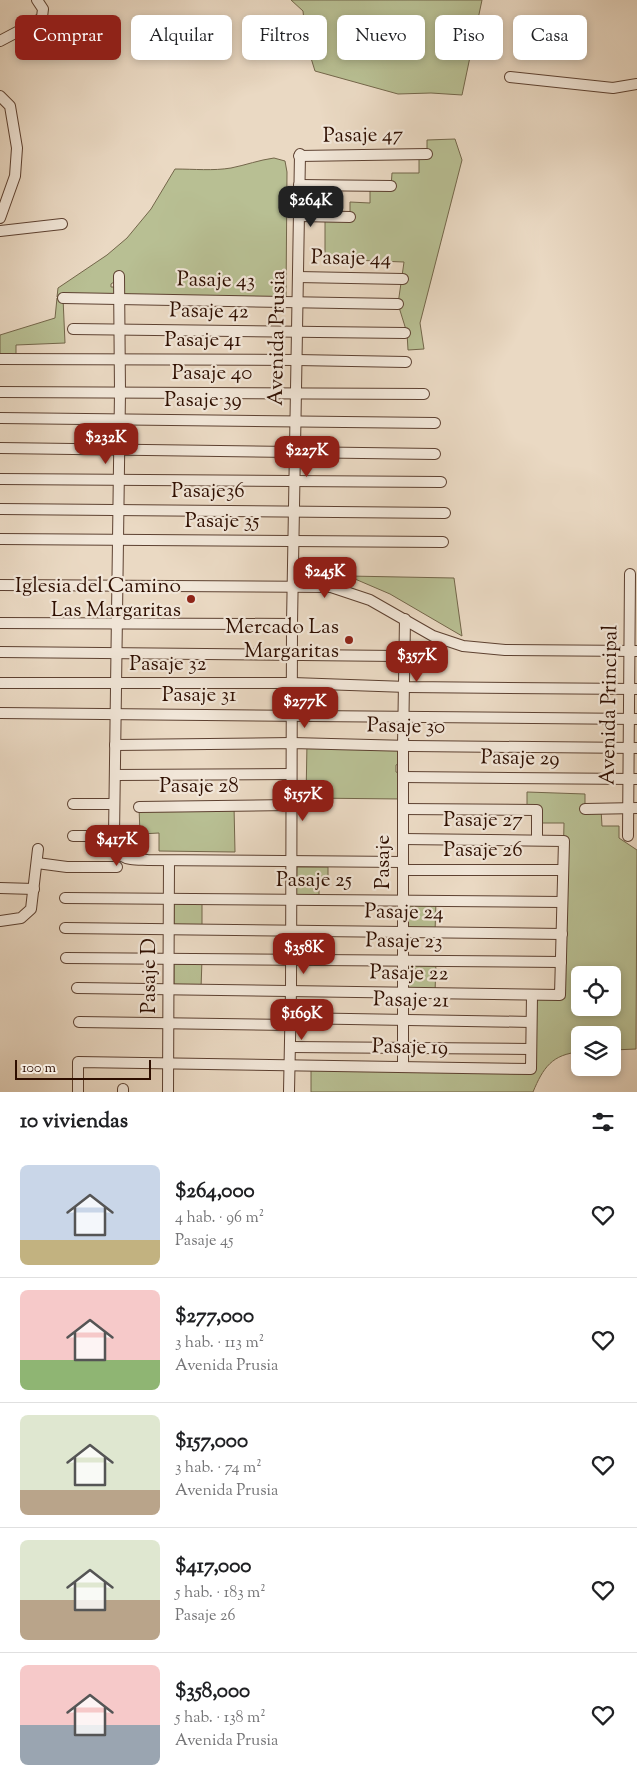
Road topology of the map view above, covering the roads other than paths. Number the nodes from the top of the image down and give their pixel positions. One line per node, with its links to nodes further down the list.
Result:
1 (37, 0): 2 (street)
2 (0, 41)
3 (510, 78): 4 (street)
4 (637, 84)
5 (0, 96): 12 (street)
6 (427, 154): 7 (street, Pasaje 47)
7 (300, 155): 8 (street, Avenida Prusia)
8 (299, 184): 9 (street); 10 (street, Avenida Prusia)
9 (391, 186)
10 (299, 216): 11 (street); 16 (street, Avenida Prusia)
11 (350, 217)
12 (0, 218)
13 (62, 224): 14 (street)
14 (0, 230)
15 (119, 276): 19 (street)
16 (298, 277): 17 (street, Pasaje 44); 20 (street, Avenida Prusia)
17 (403, 279)
18 (63, 298): 19 (street, Pasaje 43)
19 (119, 298): 20 (street, Pasaje 43); 23 (street)
20 (297, 301): 21 (street, Pasaje 43); 24 (street, Avenida Prusia)
21 (398, 304)
22 (72, 329): 23 (street, Pasaje 42)
23 (120, 330): 24 (street, Pasaje 42); 27 (street)
24 (297, 332): 25 (street, Pasaje 42); 28 (street, Avenida Prusia)
25 (405, 333)
26 (0, 359): 27 (street, Pasaje 41)
27 (120, 359): 28 (street, Pasaje 41); 31 (street)
28 (297, 360): 29 (street, Pasaje 41); 32 (street, Avenida Prusia)
29 (406, 362)
30 (0, 392): 31 (street, Pasaje 40)
31 (120, 392): 32 (street, Pasaje 40); 35 (street)
32 (296, 393): 33 (street, Pasaje 40); 36 (street, Avenida Prusia)
33 (424, 394)
34 (0, 418): 35 (street, Pasaje 39)
35 (120, 419): 36 (street, Pasaje 39); 39 (street)
36 (296, 421): 37 (street, Pasaje 39); 40 (street, Avenida Prusia)
37 (435, 422)
38 (0, 448): 39 (street)
39 (119, 450): 40 (street); 43 (street)
40 (295, 452): 41 (street); 44 (street, Avenida Prusia)
41 (435, 454)
42 (0, 479): 43 (street)
43 (118, 481): 44 (street); 47 (street)
44 (295, 481): 45 (street); 48 (street, Avenida Prusia)
45 (441, 482)
46 (0, 509): 47 (street, Pasaje36)
47 (118, 511): 48 (street, Pasaje36); 51 (street)
48 (294, 512): 49 (street, Pasaje36); 52 (street, Avenida Prusia)
49 (445, 513)
50 (0, 539): 51 (street, Pasaje 35)
51 (118, 540): 52 (street, Pasaje 35); 56 (street)
52 (294, 541): 53 (street, Pasaje 35); 57 (street, Avenida Prusia)
53 (443, 542)
54 (630, 574): 62 (street, Avenida Principal)
55 (0, 584): 56 (street)
56 (117, 586): 57 (street); 60 (street)
57 (293, 587): 58 (street); 61 (street, Avenida Prusia)
58 (405, 619): 62 (street); 70 (street, Pasaje)
59 (0, 623): 60 (street)
60 (117, 624): 61 (street); 64 (street)
61 (292, 624): 65 (street, Avenida Prusia)
62 (634, 651): 71 (street, Avenida Principal)
63 (0, 652): 64 (street)
64 (117, 653): 65 (street); 69 (street)
65 (292, 654): 66 (street); 68 (street, Avenida Prusia)
66 (397, 656)
67 (0, 683): 69 (street, Pasaje 32)
68 (292, 683): 69 (street, Pasaje 32); 70 (street, Pasaje 32); 74 (street, Avenida Prusia)
69 (116, 684): 73 (street)
70 (404, 687): 71 (street, Pasaje 32); 75 (street, Pasaje)
71 (633, 688): 76 (street, Avenida Principal)
72 (0, 713): 73 (street, Pasaje 31)
73 (116, 714): 74 (street, Pasaje 31); 78 (street)
74 (292, 714): 75 (street, Pasaje 31); 77 (street, Avenida Prusia)
75 (404, 717): 76 (street, Pasaje 31); 79 (street, Pasaje)
76 (633, 719): 80 (street, Avenida Principal)
77 (292, 743): 78 (street, Pasaje 30); 79 (street, Pasaje 30); 81 (street, Avenida Prusia)
78 (115, 745): 82 (street)
79 (403, 746): 80 (street, Pasaje 30); 83 (street, Pasaje)
80 (633, 748): 84 (street, Avenida Principal)
81 (291, 774): 82 (street); 87 (street, Avenida Prusia)
82 (115, 775): 86 (street)
83 (403, 777): 84 (street, Pasaje 29); 89 (street, Pasaje)
84 (633, 779): 90 (street, Avenida Principal)
85 (73, 804): 86 (street)
86 (114, 804): 94 (street)
87 (291, 805): 88 (street, Pasaje 28); 99 (street, Avenida Prusia)
88 (139, 807)
89 (403, 808): 95 (street, Pasaje); 96 (street)
90 (633, 808): 91 (street); 92 (street, Avenida Principal)
91 (584, 809)
92 (631, 833)
93 (73, 836): 94 (street)
94 (114, 836): 98 (street, Pasaje 26)
95 (403, 839): 96 (street, Pasaje 27); 101 (street, Pasaje)
96 (537, 840): 103 (street, Pasaje 27)
97 (38, 849): 100 (street)
98 (169, 861): 99 (street, Pasaje 26); 107 (street, Pasaje D)
99 (291, 861): 101 (street, Pasaje 26); 108 (street, Avenida Prusia)
100 (37, 863): 102 (street); 105 (street)
101 (403, 866): 103 (street, Pasaje 26); 109 (street, Pasaje)
102 (117, 867)
103 (563, 870): 110 (street)
104 (0, 888): 105 (street)
105 (34, 889): 111 (street)
106 (65, 898): 107 (street, Pasaje 25)
107 (169, 899): 108 (street, Pasaje 25); 113 (street, Pasaje D)
108 (291, 900): 109 (street, Pasaje 25); 114 (street, Avenida Prusia)
109 (403, 901): 110 (street, Pasaje 25); 115 (street, Pasaje)
110 (562, 902): 116 (street)
111 (0, 921)
112 (65, 928): 113 (street, Pasaje 24)
113 (169, 929): 114 (street, Pasaje 24); 118 (street, Pasaje D)
114 (291, 930): 115 (street, Pasaje 24); 119 (street, Avenida Prusia)
115 (403, 932): 116 (street, Pasaje 24); 120 (street, Pasaje)
116 (562, 934): 121 (street)
117 (66, 958): 118 (street, Pasaje 23)
118 (169, 959): 119 (street, Pasaje 23); 123 (street, Pasaje D)
119 (292, 960): 120 (street, Pasaje 23); 124 (street, Avenida Prusia)
120 (402, 961): 121 (street, Pasaje 23); 125 (street, Pasaje)
121 (561, 962): 126 (street, Pasaje 22)
122 (77, 988): 123 (street, Pasaje 22)
123 (168, 989): 124 (street, Pasaje 22); 131 (street, Pasaje D)
124 (291, 990): 125 (street, Pasaje 22); 129 (street, Avenida Prusia)
125 (403, 992): 126 (street, Pasaje 22); 127 (street, Pasaje)
126 (532, 995): 130 (street)
127 (402, 1020): 129 (street, Pasaje 21); 130 (street, Pasaje 21); 133 (street, Pasaje)
128 (79, 1022): 131 (street, Pasaje 21)
129 (290, 1022): 131 (street, Pasaje 21); 132 (street, Avenida Prusia)
130 (531, 1022): 134 (street)
131 (168, 1023): 135 (street, Pasaje D)
132 (290, 1047): 133 (street); 136 (street, Avenida Prusia)
133 (402, 1048): 134 (street); 137 (street, Pasaje)
134 (531, 1049): 137 (street, Pasaje 19)
135 (168, 1064): 136 (street, Pasaje 19); 138 (street, Pasaje 19); 139 (street, Pasaje D)
136 (289, 1066): 137 (street, Pasaje 19); 140 (street, Avenida Prusia)
137 (402, 1067)
138 (78, 1092)
139 (168, 1092)
140 (289, 1092)

